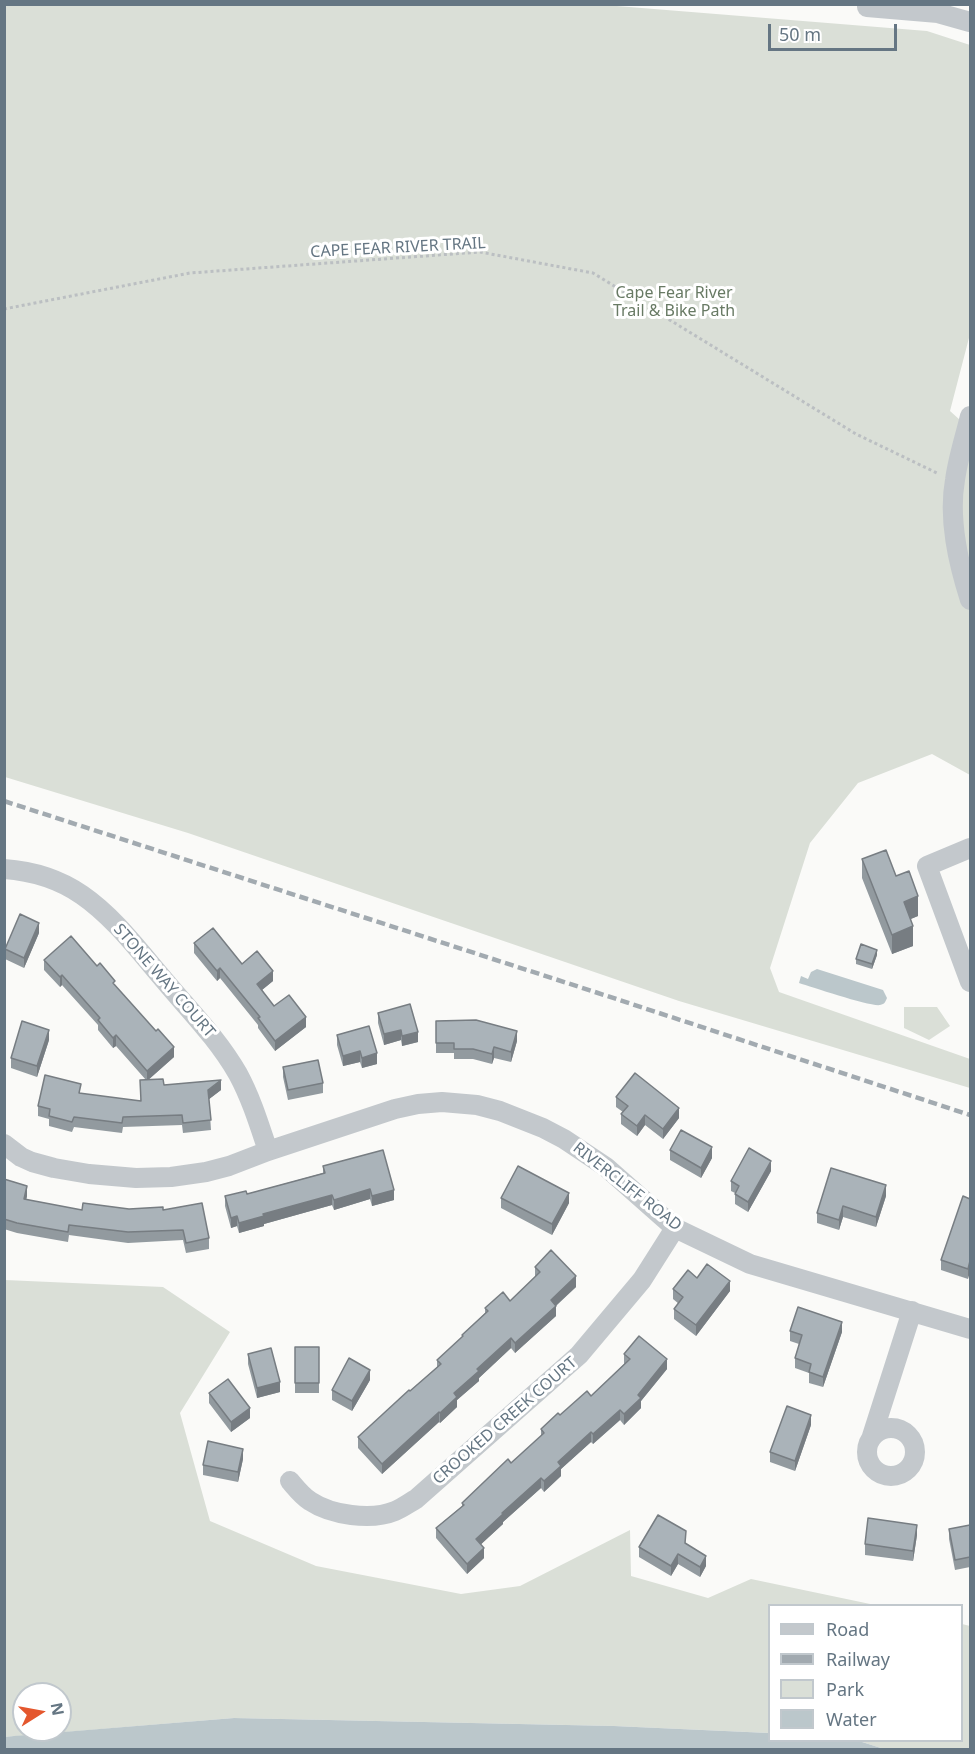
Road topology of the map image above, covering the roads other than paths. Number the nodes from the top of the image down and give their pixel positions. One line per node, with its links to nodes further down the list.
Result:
1 (862, 5): 2 (street)
2 (939, 9): 3 (street)
3 (970, 22)
4 (970, 416): 5 (street)
5 (970, 600)
6 (970, 848): 8 (street)
7 (4, 869): 10 (street, STONE WAY COURT)
8 (970, 982)
9 (4, 1144): 10 (street, RIVERCLIFF ROAD)
10 (268, 1150): 11 (street, RIVERCLIFF ROAD)
11 (675, 1228): 12 (street, RIVERCLIFF ROAD); 15 (street, CROOKED CREEK COURT)
12 (912, 1311): 13 (street, RIVERCLIFF ROAD); 14 (street)
13 (970, 1329)
14 (872, 1436)
15 (290, 1481)

